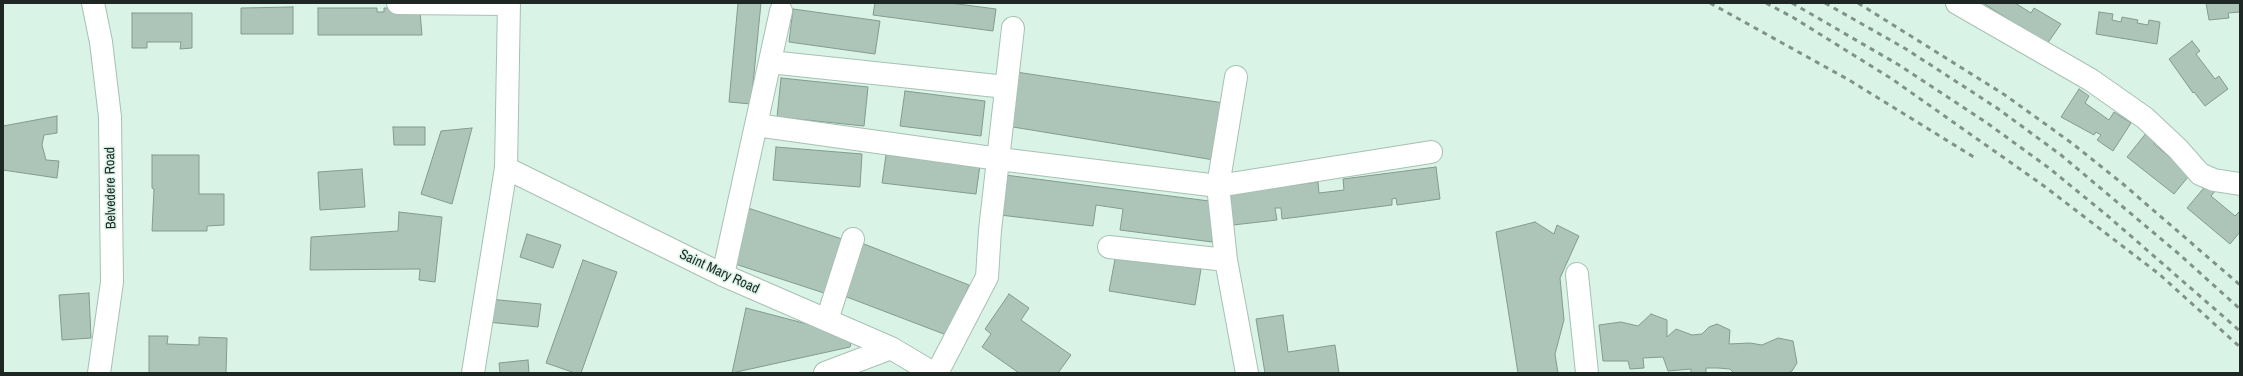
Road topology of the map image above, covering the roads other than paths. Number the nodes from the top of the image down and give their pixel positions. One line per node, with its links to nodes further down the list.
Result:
1 (93, 3): 23 (street, Belvedere Road)
2 (398, 3): 3 (street)
3 (509, 3): 13 (street)
4 (1956, 3): 14 (street)
5 (781, 11): 7 (street)
6 (1013, 28): 9 (street)
7 (770, 62): 9 (street); 10 (street)
8 (1236, 77): 15 (street)
9 (1006, 87): 12 (street)
10 (756, 125): 12 (street); 20 (street)
11 (1431, 152): 15 (street)
12 (999, 159): 15 (street); 27 (street)
13 (506, 168): 20 (street, Saint Mary Road); 24 (street)
14 (2240, 184)
15 (1218, 186): 18 (street)
16 (853, 239): 21 (street)
17 (1109, 246): 18 (street)
18 (1226, 260): 28 (street)
19 (1577, 274): 29 (street)
20 (723, 275): 21 (street, Saint Mary Road)
21 (827, 320): 22 (street, Saint Mary Road)
22 (891, 348): 25 (street); 26 (street, Saint Mary Road)
23 (99, 373)
24 (473, 373)
25 (825, 373)
26 (933, 373)
27 (937, 373)
28 (1247, 373)
29 (1587, 373)

